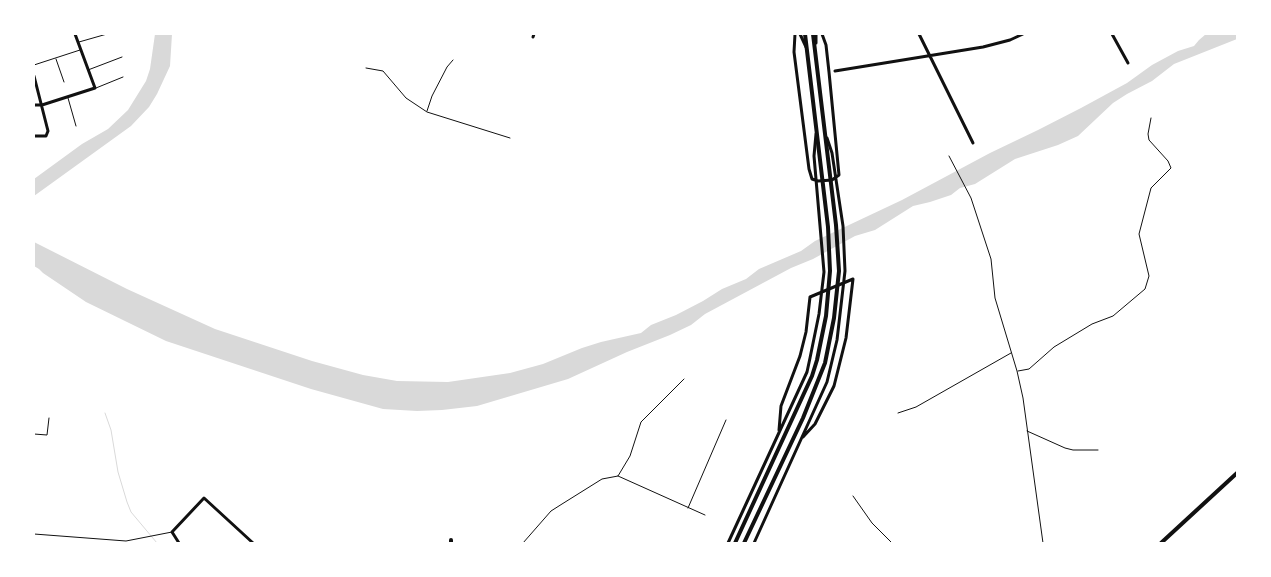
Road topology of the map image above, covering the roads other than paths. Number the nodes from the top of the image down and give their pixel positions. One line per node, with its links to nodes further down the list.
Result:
1 (75, 34): 11 (street)
2 (107, 34): 11 (lane)
3 (796, 34): 7 (street)
4 (800, 34): 12 (street)
5 (805, 34): 12 (street)
6 (815, 34): 33 (street)
7 (822, 34)
8 (920, 34): 14 (street)
9 (1023, 34): 14 (street)
10 (1112, 34): 18 (street)
11 (77, 42): 13 (street)
12 (807, 49): 34 (street)
13 (80, 50): 16 (lane); 21 (street)
14 (930, 56): 22 (street); 37 (street)
15 (122, 57): 21 (lane)
16 (56, 58): 19 (lane); 25 (lane)
17 (453, 60): 30 (lane)
18 (1128, 63)
19 (34, 65)
20 (366, 68): 30 (lane)
21 (88, 70): 26 (street)
22 (835, 71)
23 (34, 76): 29 (street)
24 (123, 77): 26 (lane)
25 (64, 82)
26 (95, 88): 27 (street)
27 (67, 97): 29 (street); 32 (lane)
28 (34, 105): 29 (street)
29 (42, 105): 35 (street)
30 (427, 112): 36 (lane)
31 (1151, 118): 40 (lane)
32 (76, 126)
33 (824, 132): 48 (street); 63 (street)
34 (816, 133): 47 (street); 62 (street)
35 (34, 136)
36 (510, 138)
37 (974, 143)
38 (949, 156): 39 (lane)
39 (1012, 353): 40 (lane); 42 (lane)
40 (1017, 371): 45 (lane)
41 (684, 379): 51 (lane)
42 (898, 413)
43 (49, 418): 46 (lane)
44 (726, 420): 53 (lane)
45 (1027, 430): 49 (lane); 66 (lane)
46 (34, 434)
47 (779, 434): 48 (street); 61 (street)
48 (800, 439): 64 (street)
49 (1098, 450)
50 (1237, 473): 67 (street)
51 (618, 476): 53 (lane); 60 (lane)
52 (853, 496): 65 (lane)
53 (688, 508): 54 (lane)
54 (704, 515)
55 (172, 532): 57 (lane); 58 (street); 59 (street)
56 (34, 534): 57 (lane)
57 (109, 542)
58 (179, 543)
59 (253, 543)
60 (523, 543)
61 (728, 543)
62 (735, 543)
63 (744, 543)
64 (754, 543)
65 (892, 543)
66 (1043, 543)
67 (1161, 543)

